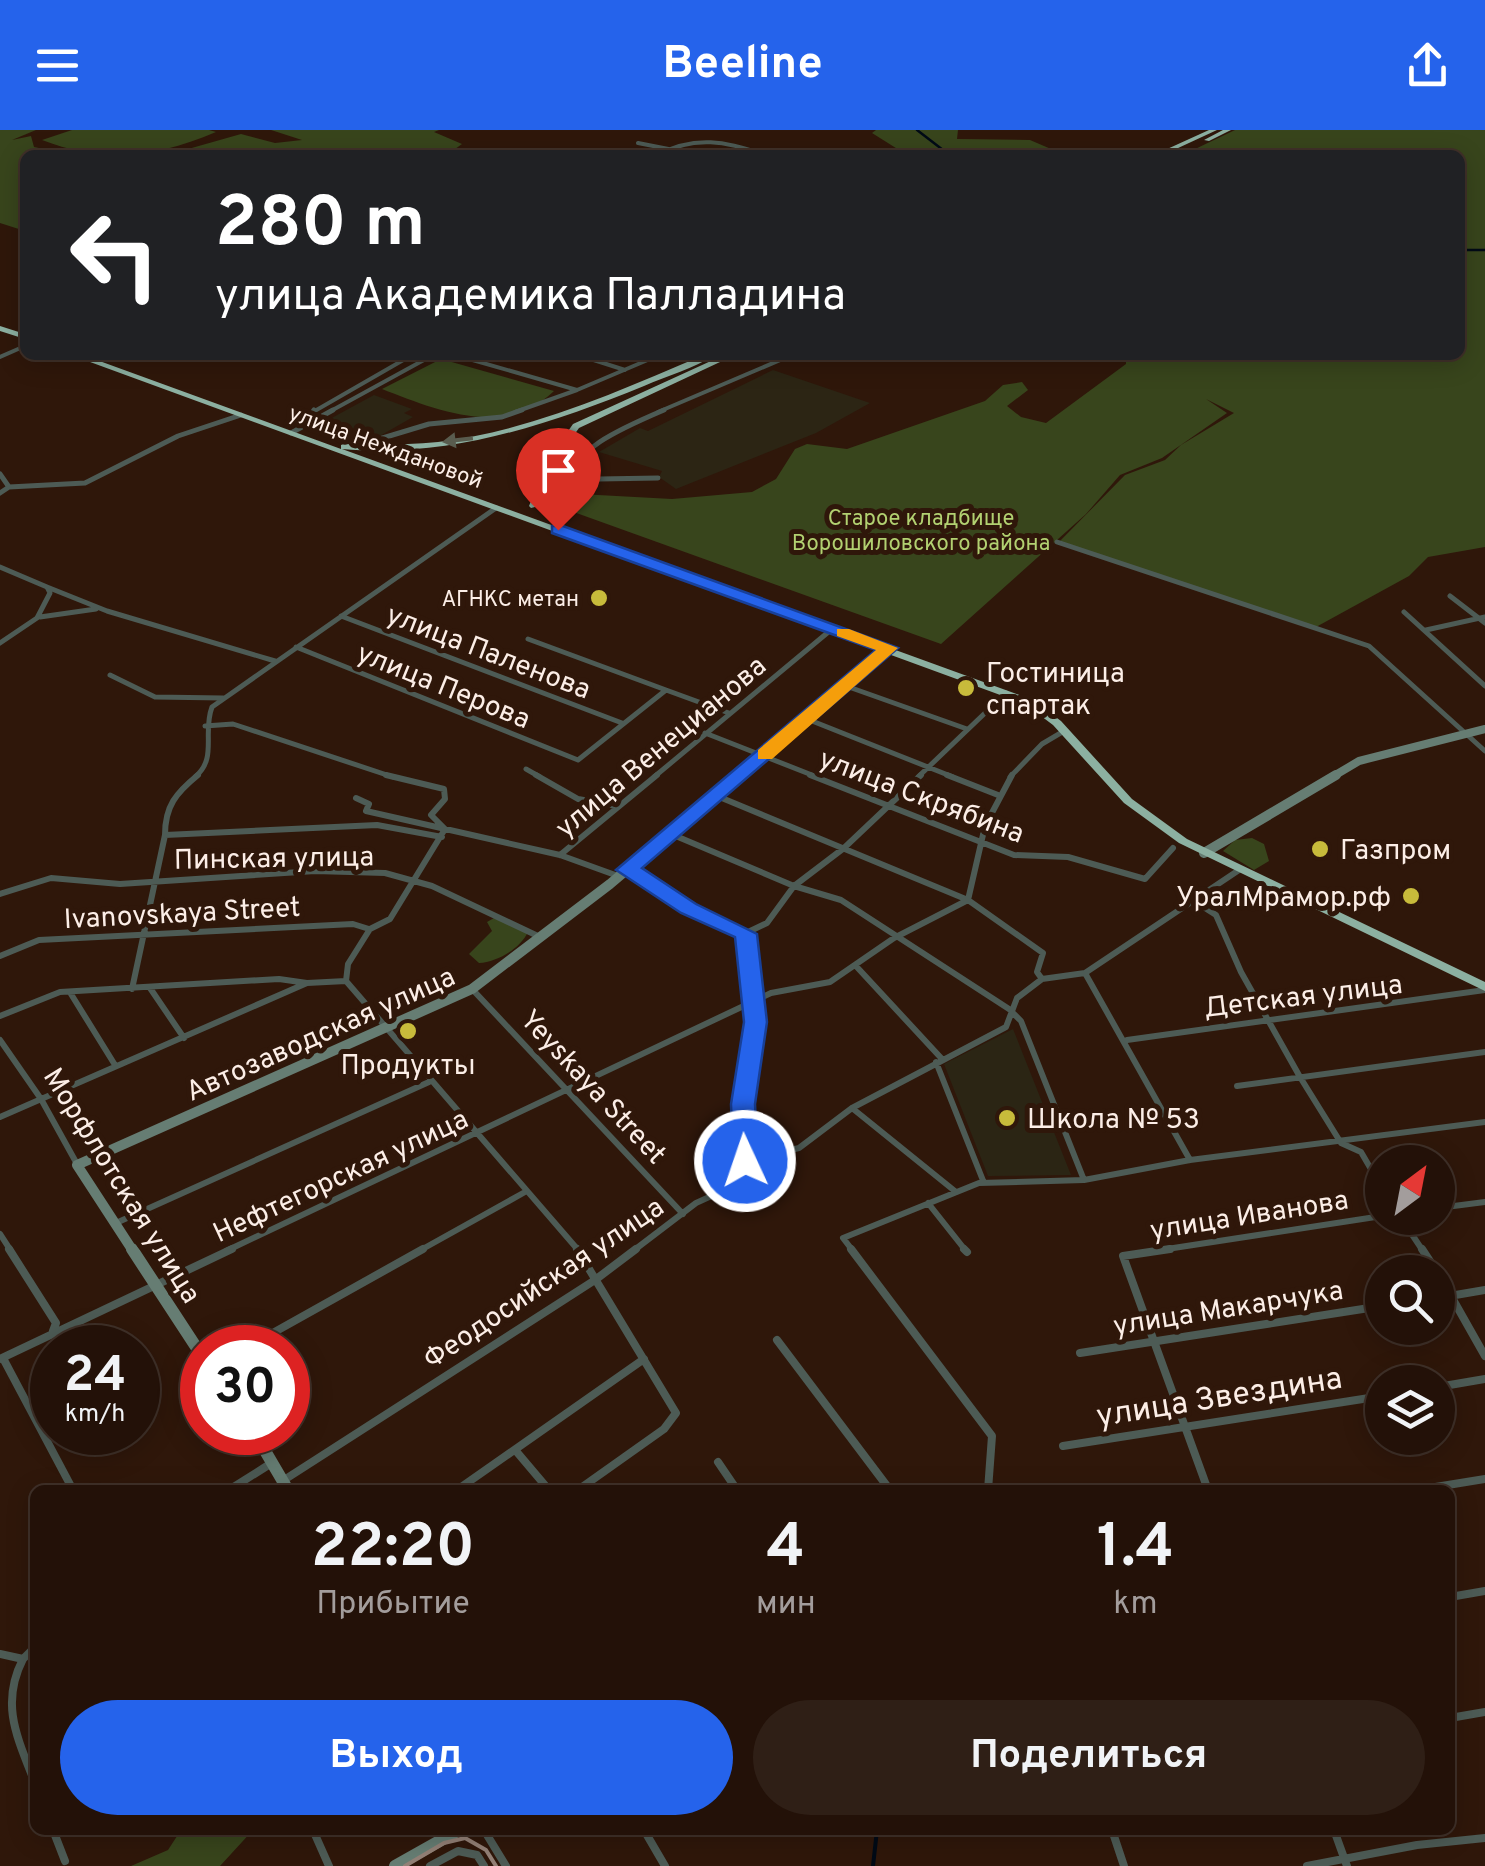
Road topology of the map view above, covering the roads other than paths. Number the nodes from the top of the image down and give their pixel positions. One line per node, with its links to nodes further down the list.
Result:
1 (1214, 130): 6 (highway)
2 (1228, 130): 6 (highway)
3 (638, 143): 4 (street)
4 (665, 150): 5 (street)
5 (748, 150)
6 (1178, 150)
7 (89, 360): 19 (highway, улица Неждановой)
8 (412, 360): 21 (street)
9 (424, 360): 21 (street)
10 (473, 360): 17 (street)
11 (594, 360): 16 (street)
12 (648, 360): 16 (street)
13 (699, 360): 18 (highway)
14 (720, 360): 20 (highway)
15 (780, 360): 32 (street)
16 (626, 370): 17 (street)
17 (578, 390): 21 (street)
18 (581, 409): 20 (highway); 22 (highway)
19 (241, 415): 24 (highway, улица Неждановой); 30 (street)
20 (594, 416): 23 (highway)
21 (310, 420): 24 (street)
22 (553, 421): 23 (highway); 26 (highway, one-way to 26)
23 (572, 430): 32 (highway)
24 (291, 433): 25 (highway, улица Неждановой)
25 (322, 444): 26 (highway); 27 (highway, улица Неждановой)
26 (378, 448): 27 (highway)
27 (360, 458): 34 (highway, улица Неждановой)
28 (0, 474): 30 (street)
29 (658, 478): 32 (street)
30 (10, 487): 31 (street)
31 (0, 492)
32 (542, 492): 33 (highway)
33 (534, 506): 35 (highway); 36 (highway)
34 (496, 508): 35 (highway, улица Неждановой); 43 (street)
35 (512, 514): 36 (highway, улица Неждановой)
36 (558, 530): 46 (highway, улица Неждановой)
37 (1058, 542): 67 (street)
38 (0, 566): 39 (street)
39 (47, 587): 41 (street); 44 (street)
40 (1450, 596): 45 (street)
41 (107, 611): 44 (street); 52 (street)
42 (1404, 612): 47 (street)
43 (341, 616): 50 (street); 61 (street, улица Паленова)
44 (38, 618): 49 (street)
45 (1483, 620): 47 (street)
46 (832, 629): 51 (highway, улица Неждановой); 59 (street, улица Венецианова)
47 (1425, 630): 55 (street)
48 (528, 639): 56 (street)
49 (0, 643)
50 (296, 648): 52 (street); 61 (street, улица Перова)
51 (889, 648): 54 (street, Автозаводская улица); 57 (highway, улица Неждановой)
52 (276, 661): 58 (street)
53 (110, 675): 58 (street)
54 (846, 686): 60 (street, Автозаводская улица); 63 (street)
55 (1485, 686)
56 (666, 690): 59 (street); 61 (street)
57 (1007, 692): 63 (street); 65 (highway, улица Неждановой)
58 (224, 698): 62 (street)
59 (729, 713): 66 (street, улица Венецианова)
60 (806, 719): 69 (street, Автозаводская улица); 70 (street)
61 (623, 724)
62 (205, 726): 77 (street); 79 (street)
63 (967, 729): 70 (street)
64 (1485, 729): 67 (street)
65 (1064, 731): 73 (street); 83 (highway, улица Неждановой)
66 (705, 733): 69 (street, улица Скрябина); 76 (street, улица Венецианова)
67 (1466, 733): 68 (street); 83 (street)
68 (1485, 751)
69 (764, 755): 72 (street, Автозаводская улица); 75 (street, улица Скрябина)
70 (929, 766): 73 (street); 75 (street)
71 (526, 769): 76 (street)
72 (716, 795): 78 (street, Автозаводская улица); 81 (street)
73 (998, 795): 80 (street)
74 (356, 798): 77 (street)
75 (888, 805): 80 (street, улица Скрябина); 81 (street)
76 (618, 806): 84 (street, улица Венецианова)
77 (444, 833): 79 (street); 84 (street); 88 (street)
78 (670, 834): 86 (street, Автозаводская улица); 89 (street)
79 (165, 835): 87 (street)
80 (979, 842): 82 (street, улица Скрябина); 91 (street)
81 (844, 848): 89 (street); 91 (street)
82 (1173, 848)
83 (1204, 852): 85 (highway, улица Неждановой)
84 (560, 854): 86 (street)
85 (1240, 870): 92 (street); 107 (highway, улица Неждановой)
86 (623, 873): 95 (street); 96 (street, Автозаводская улица)
87 (152, 880): 88 (street, Пинская улица); 90 (street, Пинская улица); 94 (street)
88 (413, 881): 93 (street); 96 (street, Пинская улица)
89 (794, 886): 95 (street); 97 (street)
90 (0, 894)
91 (968, 900): 97 (street, Нефтегорская улица); 101 (street)
92 (1194, 901): 100 (street); 112 (street)
93 (370, 929): 94 (street, Ivanovskaya Street); 102 (street)
94 (144, 932): 98 (street, Ivanovskaya Street); 104 (street)
95 (746, 934): 109 (street)
96 (540, 937): 106 (street, Автозаводская улица)
97 (894, 938): 99 (street, Нефтегорская улица); 110 (street)
98 (0, 956)
99 (855, 965): 109 (street, Нефтегорская улица); 118 (street)
100 (1086, 973): 101 (street); 116 (street)
101 (1042, 980): 110 (street)
102 (346, 981): 103 (street); 113 (street)
103 (307, 983): 105 (street); 114 (street)
104 (132, 988): 105 (street); 108 (street)
105 (150, 988): 114 (street)
106 (472, 988): 113 (street, Автозаводская улица); 123 (street, Yeyskaya Street)
107 (1485, 988): 112 (street, Детская улица)
108 (70, 993): 111 (street); 119 (street)
109 (752, 1006): 123 (street, Нефтегорская улица); 132 (street)
110 (1008, 1009): 118 (street); 134 (street)
111 (0, 1016)
112 (1268, 1022): 116 (street, Детская улица); 120 (street)
113 (389, 1028): 121 (street); 133 (street, Автозаводская улица)
114 (184, 1038): 119 (street)
115 (0, 1040): 124 (street, Морфлотская улица)
116 (1127, 1040): 131 (street)
117 (1485, 1052): 120 (street)
118 (939, 1061): 125 (street); 135 (street)
119 (115, 1065): 124 (street)
120 (1300, 1077): 122 (street); 129 (street)
121 (430, 1082): 128 (street); 143 (street)
122 (1236, 1086)
123 (567, 1090): 128 (street, Нефтегорская улица); 141 (street, Yeyskaya Street)
124 (40, 1099): 126 (street); 133 (street, Морфлотская улица)
125 (852, 1108): 132 (street); 137 (street)
126 (0, 1117)
127 (1485, 1122): 129 (street)
128 (478, 1134): 136 (street); 147 (street, Нефтегорская улица)
129 (1341, 1143): 130 (street); 131 (street)
130 (1365, 1159)
131 (1190, 1160): 134 (street)
132 (745, 1161): 141 (street, Феодосийская улица)
133 (77, 1166): 143 (street, Морфлотская улица)
134 (1084, 1180): 135 (street)
135 (984, 1183): 137 (street)
136 (525, 1192): 146 (street); 155 (street)
137 (956, 1193): 139 (street)
138 (1485, 1202): 140 (street)
139 (928, 1203): 145 (street); 181 (street)
140 (1455, 1206)
141 (683, 1214): 146 (street, Феодосийская улица)
142 (1365, 1219): 157 (street, улица Иванова)
143 (116, 1223): 147 (street, Морфлотская улица)
144 (0, 1234): 152 (street)
145 (967, 1252)
146 (595, 1280): 162 (street); 175 (street, Феодосийская улица)
147 (156, 1286): 153 (street, Нефтегорская улица); 154 (street, Морфлотская улица)
148 (1485, 1290): 149 (street)
149 (1455, 1295)
150 (1455, 1301): 160 (street)
151 (1365, 1309): 157 (street, улица Макарчука)
152 (55, 1325)
153 (71, 1325)
154 (182, 1325)
155 (287, 1325)
156 (777, 1340): 180 (street)
157 (1152, 1340): 159 (street, улица Макарчука); 166 (street)
158 (30, 1345): 161 (street, Нефтегорская улица)
159 (1080, 1352)
160 (1485, 1356)
161 (2, 1359): 173 (street)
162 (644, 1359): 168 (street); 178 (street)
163 (1485, 1379): 164 (street)
164 (1455, 1384)
165 (1365, 1399): 166 (street, улица Звездина)
166 (1184, 1429): 167 (street, улица Звездина); 182 (street)
167 (1063, 1446)
168 (516, 1452): 176 (street); 177 (street)
169 (268, 1455): 170 (street)
170 (272, 1462): 174 (street); 175 (street)
171 (718, 1462): 179 (street)
172 (1485, 1479): 183 (street)
173 (70, 1485)
174 (237, 1485)
175 (285, 1485)
176 (465, 1485)
177 (544, 1485)
178 (585, 1485)
179 (734, 1485)
180 (886, 1485)
181 (988, 1485)
182 (1206, 1485)
183 (1447, 1485)
184 (1485, 1591): 185 (street)
185 (1455, 1597)
186 (30, 1653): 188 (street)
187 (0, 1654): 188 (street)
188 (23, 1660): 191 (street)
189 (1485, 1712): 190 (street)
190 (1455, 1717)
191 (30, 1770)
192 (56, 1835): 200 (street)
193 (315, 1835): 202 (street)
194 (450, 1835): 203 (street)
195 (487, 1835): 206 (street)
196 (647, 1835): 207 (street)
197 (1114, 1835): 208 (street)
198 (1336, 1835): 201 (street)
199 (1485, 1838): 201 (street)
200 (66, 1861)
201 (1346, 1862): 209 (street)
202 (329, 1866)
203 (395, 1866)
204 (430, 1866): 205 (street)
205 (484, 1866)
206 (506, 1866)
207 (665, 1866)
208 (1124, 1866)
209 (1308, 1866)

